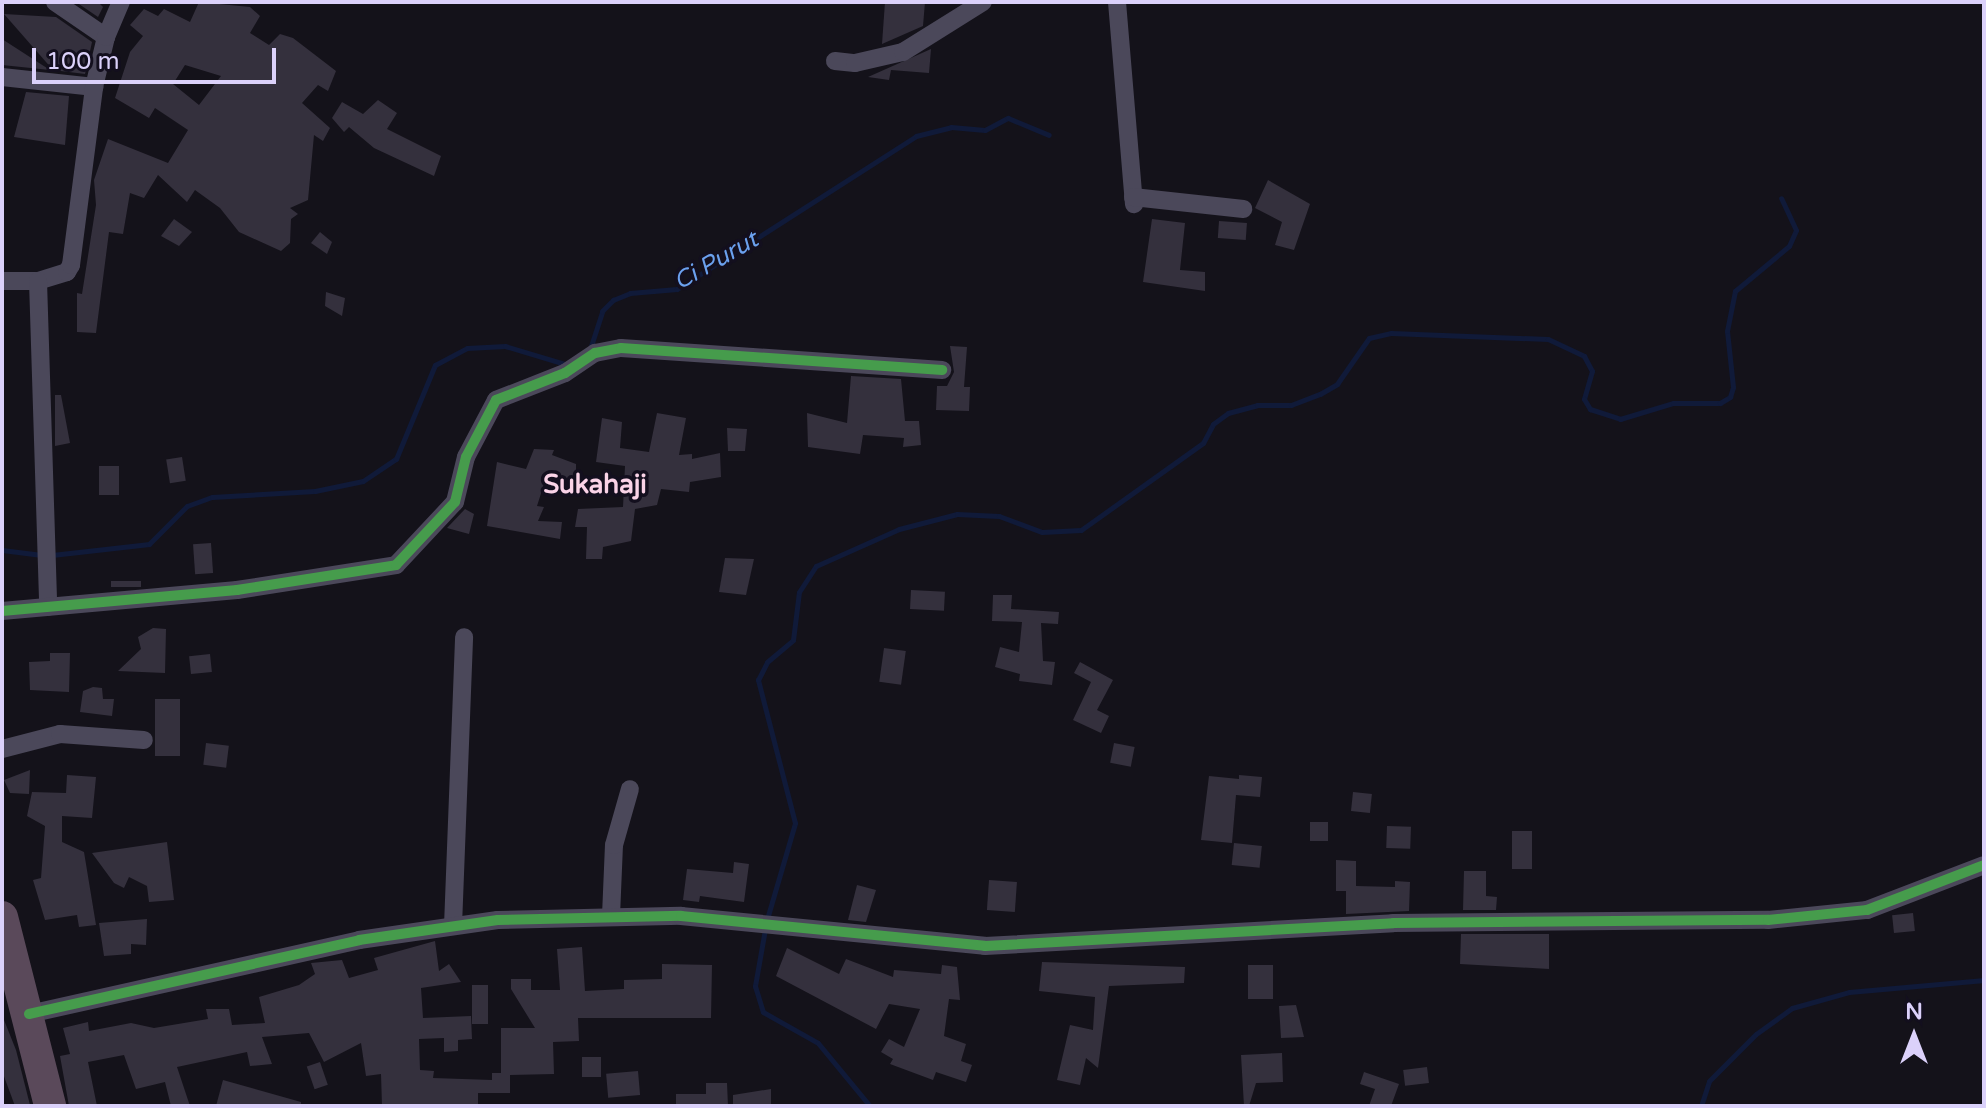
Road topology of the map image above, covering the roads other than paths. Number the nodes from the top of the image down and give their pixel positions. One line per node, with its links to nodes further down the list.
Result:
1 (55, 2): 5 (street)
2 (121, 2): 5 (street)
3 (983, 2): 6 (street)
4 (1117, 2): 9 (street)
5 (106, 37): 8 (street)
6 (835, 61)
7 (2, 77): 8 (street)
8 (94, 87): 11 (street)
9 (1243, 209)
10 (2, 281): 11 (street)
11 (38, 281): 13 (street)
12 (942, 370): 13 (street)
13 (48, 607): 14 (street)
14 (2, 611)
15 (464, 637): 22 (street)
16 (144, 740): 17 (street)
17 (2, 749)
18 (630, 789): 20 (street)
19 (1984, 865): 20 (street)
20 (611, 916): 22 (street)
21 (2, 917): 23 (highway)
22 (453, 926): 23 (street)
23 (29, 1014): 24 (highway)
24 (50, 1106)

